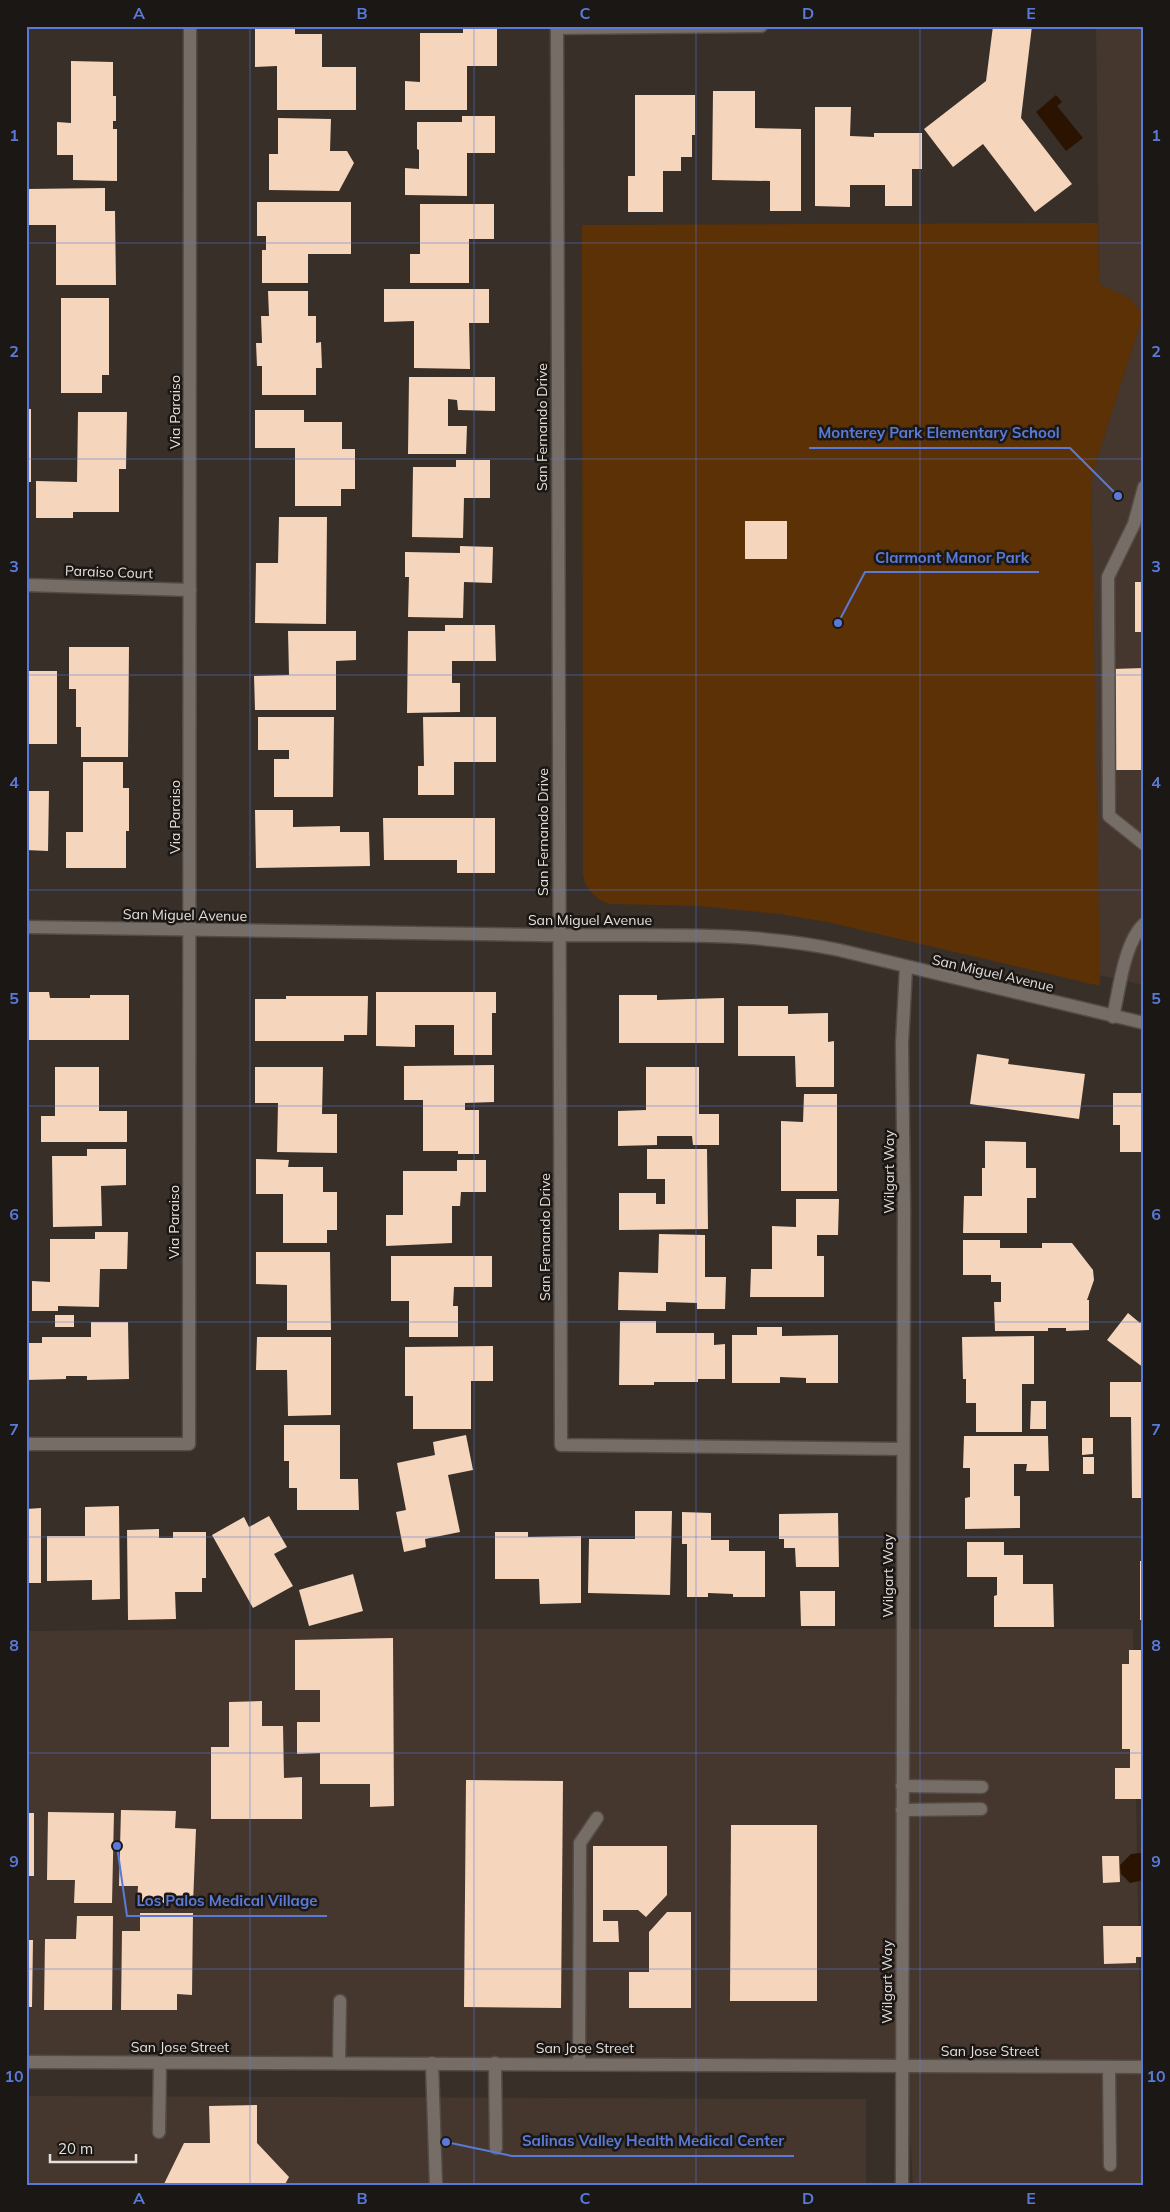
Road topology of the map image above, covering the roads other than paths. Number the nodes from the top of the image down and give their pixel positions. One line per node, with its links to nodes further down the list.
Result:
1 (190, 26): 6 (street, Via Paraiso)
2 (761, 26): 3 (street)
3 (557, 27): 11 (street, San Fernando Drive)
4 (1144, 487): 7 (street)
5 (26, 585): 6 (street, Paraiso Court)
6 (190, 590): 10 (street, Via Paraiso)
7 (1144, 844)
8 (1144, 924): 13 (street)
9 (26, 927): 10 (street, San Miguel Avenue)
10 (190, 930): 11 (street, San Miguel Avenue); 15 (street, Via Paraiso)
11 (560, 936): 12 (street, San Miguel Avenue); 16 (street, San Fernando Drive)
12 (906, 967): 13 (street, San Miguel Avenue); 16 (street, Wilgart Way)
13 (1114, 1017): 14 (street, San Miguel Avenue)
14 (1144, 1023)
15 (26, 1444)
16 (903, 1449): 17 (street, Wilgart Way)
17 (902, 1786): 18 (street); 20 (street, Wilgart Way)
18 (982, 1787)
19 (981, 1809): 20 (street)
20 (902, 1810): 29 (street, Wilgart Way)
21 (597, 1818): 28 (street)
22 (340, 2001): 25 (street)
23 (26, 2062): 24 (street, San Jose Street)
24 (160, 2062): 25 (street, San Jose Street); 32 (street)
25 (339, 2063): 26 (street, San Jose Street)
26 (432, 2063): 27 (street, San Jose Street); 35 (street)
27 (494, 2063): 28 (street, San Jose Street); 33 (street)
28 (579, 2063): 29 (street, San Jose Street)
29 (902, 2065): 30 (street, San Jose Street); 36 (street, Wilgart Way)
30 (1109, 2067): 31 (street, San Jose Street); 34 (street)
31 (1144, 2067)
32 (159, 2132)
33 (496, 2148)
34 (1110, 2166)
35 (436, 2186)
36 (902, 2186)

